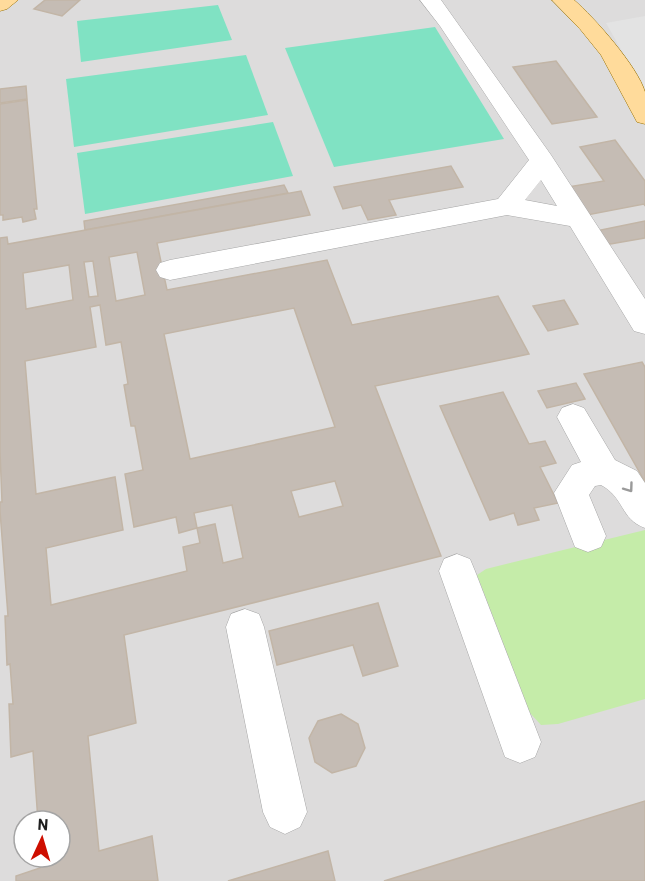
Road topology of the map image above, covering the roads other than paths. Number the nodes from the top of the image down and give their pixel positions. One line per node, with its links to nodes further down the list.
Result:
1 (8, 0): 5 (main road)
2 (430, 0): 8 (lane)
3 (562, 0): 6 (main road)
4 (588, 2): 6 (main road)
5 (0, 5)
6 (603, 43): 7 (main road)
7 (645, 117)
8 (542, 161): 9 (lane); 10 (lane)
9 (507, 206): 10 (lane); 11 (lane)
10 (579, 219): 12 (lane)
11 (170, 270)
12 (645, 323)
13 (573, 417): 14 (lane)
14 (603, 470): 15 (lane, one-way to 15); 16 (lane)
15 (645, 513)
16 (588, 536)
17 (457, 571): 19 (lane)
18 (245, 627): 20 (lane)
19 (520, 742)
20 (285, 812)

